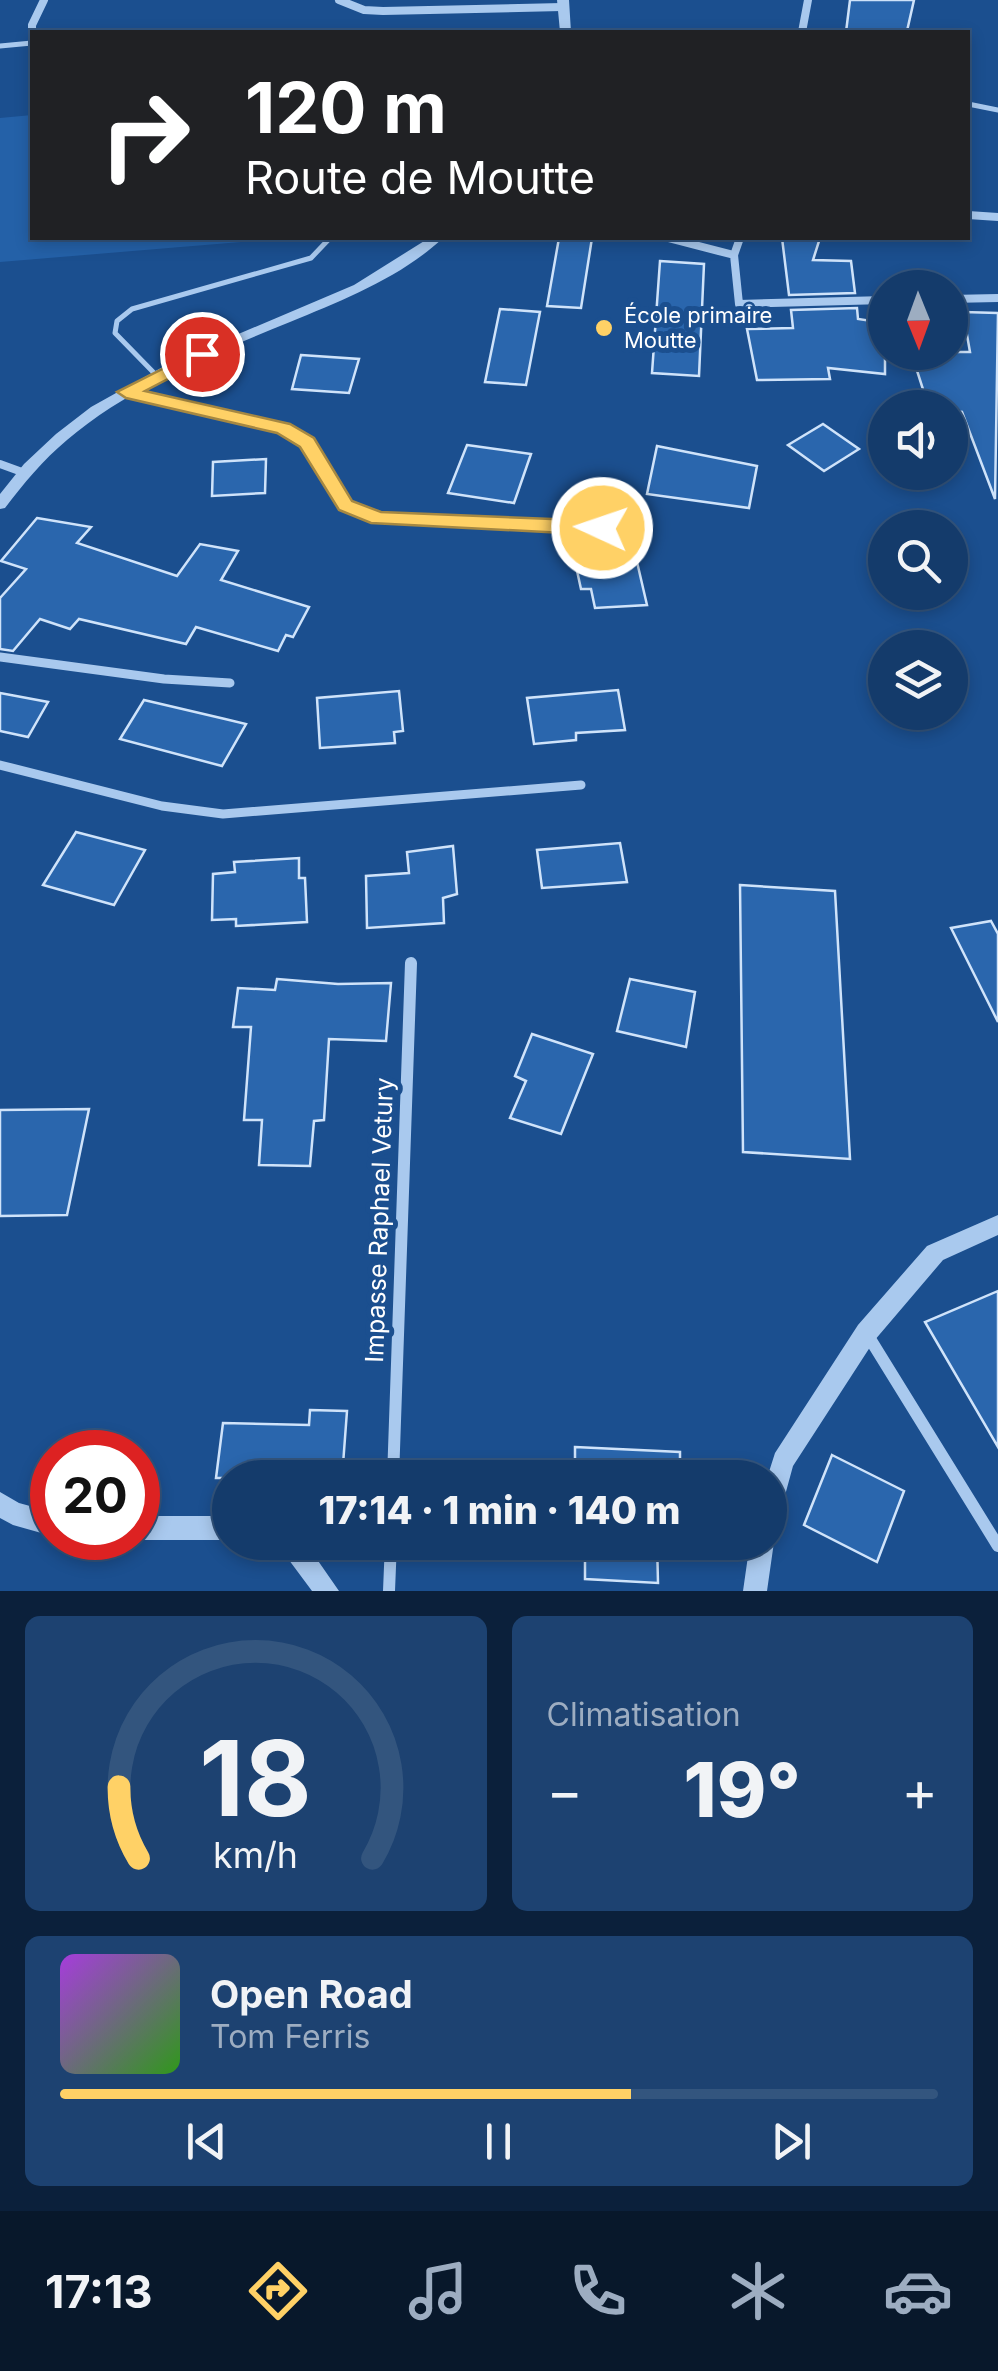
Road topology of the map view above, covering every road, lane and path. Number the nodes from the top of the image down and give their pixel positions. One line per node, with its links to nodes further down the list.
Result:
1 (44, 0): 5 (street)
2 (338, 0): 4 (street)
3 (808, 0): 7 (street)
4 (562, 3): 6 (street)
5 (32, 30)
6 (566, 30)
7 (802, 30)
8 (30, 42): 9 (lane)
9 (0, 46)
10 (970, 104): 11 (lane)
11 (998, 110)
12 (970, 215): 13 (street)
13 (998, 217)
14 (328, 240): 22 (lane)
15 (434, 240): 22 (street)
16 (673, 240): 18 (street)
17 (739, 240): 18 (street)
18 (734, 255): 21 (street)
19 (998, 298): 20 (street)
20 (968, 299)
21 (868, 300)
22 (156, 375): 23 (street)
23 (126, 392): 25 (street); 27 (lane)
24 (0, 464): 25 (lane)
25 (22, 472): 26 (street)
26 (0, 504)
27 (640, 530)
28 (0, 657): 29 (street)
29 (230, 683)
30 (0, 766): 31 (street)
31 (581, 785)
32 (410, 963): 35 (street, Impasse Raphael Vetury)
33 (998, 1226): 34 (street)
34 (866, 1333): 36 (street); 41 (street)
35 (394, 1460)
36 (784, 1460)
37 (0, 1504): 38 (street)
38 (30, 1518)
39 (160, 1528): 40 (street)
40 (212, 1528)
41 (998, 1546)
42 (304, 1560): 45 (street)
43 (390, 1560): 46 (street)
44 (759, 1560): 47 (street)
45 (327, 1591)
46 (389, 1591)
47 (754, 1591)

